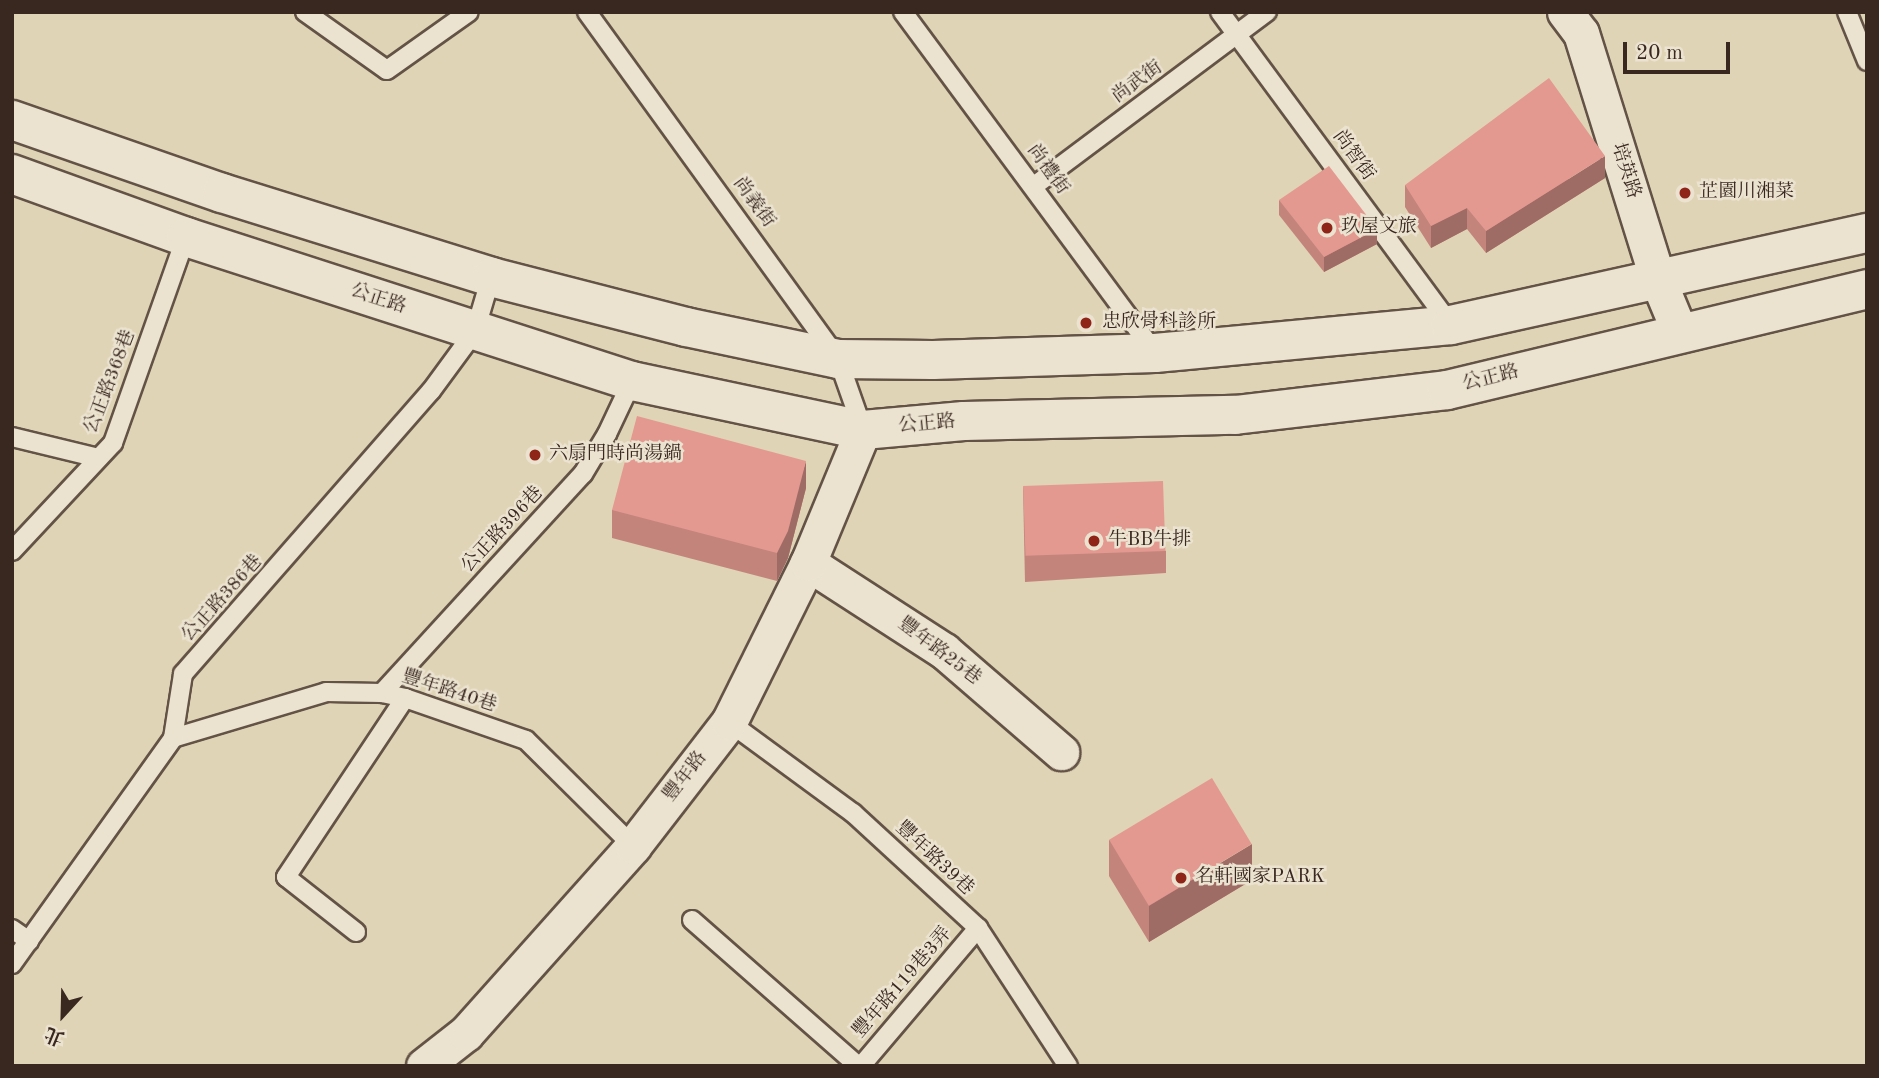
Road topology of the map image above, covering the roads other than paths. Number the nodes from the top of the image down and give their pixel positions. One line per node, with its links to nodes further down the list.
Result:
1 (305, 12): 2 (lane)
2 (469, 12)
3 (587, 12): 23 (lane, 尚義街)
4 (904, 12): 13 (lane, 尚禮街)
5 (1220, 12): 9 (lane, 尚智街)
6 (1266, 12): 9 (lane, 尚武街)
7 (1847, 12): 10 (lane)
8 (1573, 19): 17 (street, 培英路)
9 (1238, 36): 13 (lane, 尚武街); 19 (lane, 尚智街)
10 (1867, 61)
11 (12, 120): 16 (street)
12 (12, 174): 15 (street, 公正路)
13 (1034, 186): 22 (lane, 尚禮街)
14 (1867, 233): 17 (street)
15 (186, 237): 20 (street, 公正路); 27 (lane, 公正路368巷)
16 (491, 277): 20 (lane, 公正路386巷); 23 (street)
17 (1658, 280): 19 (street); 21 (street, 培英路)
18 (1867, 289): 21 (street, 公正路)
19 (1451, 326): 22 (street)
20 (475, 331): 24 (street, 公正路); 33 (lane, 公正路386巷)
21 (1681, 333): 25 (street, 公正路)
22 (1155, 354): 23 (street)
23 (838, 359): 25 (lane, 尚義街)
24 (632, 381): 25 (street, 公正路); 30 (lane, 公正路396巷)
25 (863, 430): 29 (street, 豐年路)
26 (12, 437): 27 (lane)
27 (99, 458): 28 (lane, 公正路368巷)
28 (12, 551)
29 (808, 563): 32 (street, 豐年路); 34 (street, 豐年路25巷)
30 (382, 692): 31 (lane, 豐年路40巷); 33 (lane, 豐年路40巷)
31 (405, 698): 35 (lane, 豐年路40巷); 39 (lane)
32 (729, 722): 35 (street, 豐年路); 37 (lane, 豐年路39巷)
33 (173, 738): 40 (lane, 公正路386巷)
34 (1061, 752)
35 (633, 846): 42 (street, 豐年路)
36 (692, 920): 43 (lane)
37 (978, 928): 43 (lane, 豐年路119巷3弄); 44 (lane, 豐年路39巷)
38 (12, 929): 40 (lane)
39 (356, 932)
40 (29, 941): 41 (lane, 公正路386巷)
41 (12, 964)
42 (424, 1066)
43 (859, 1066)
44 (1068, 1066)

